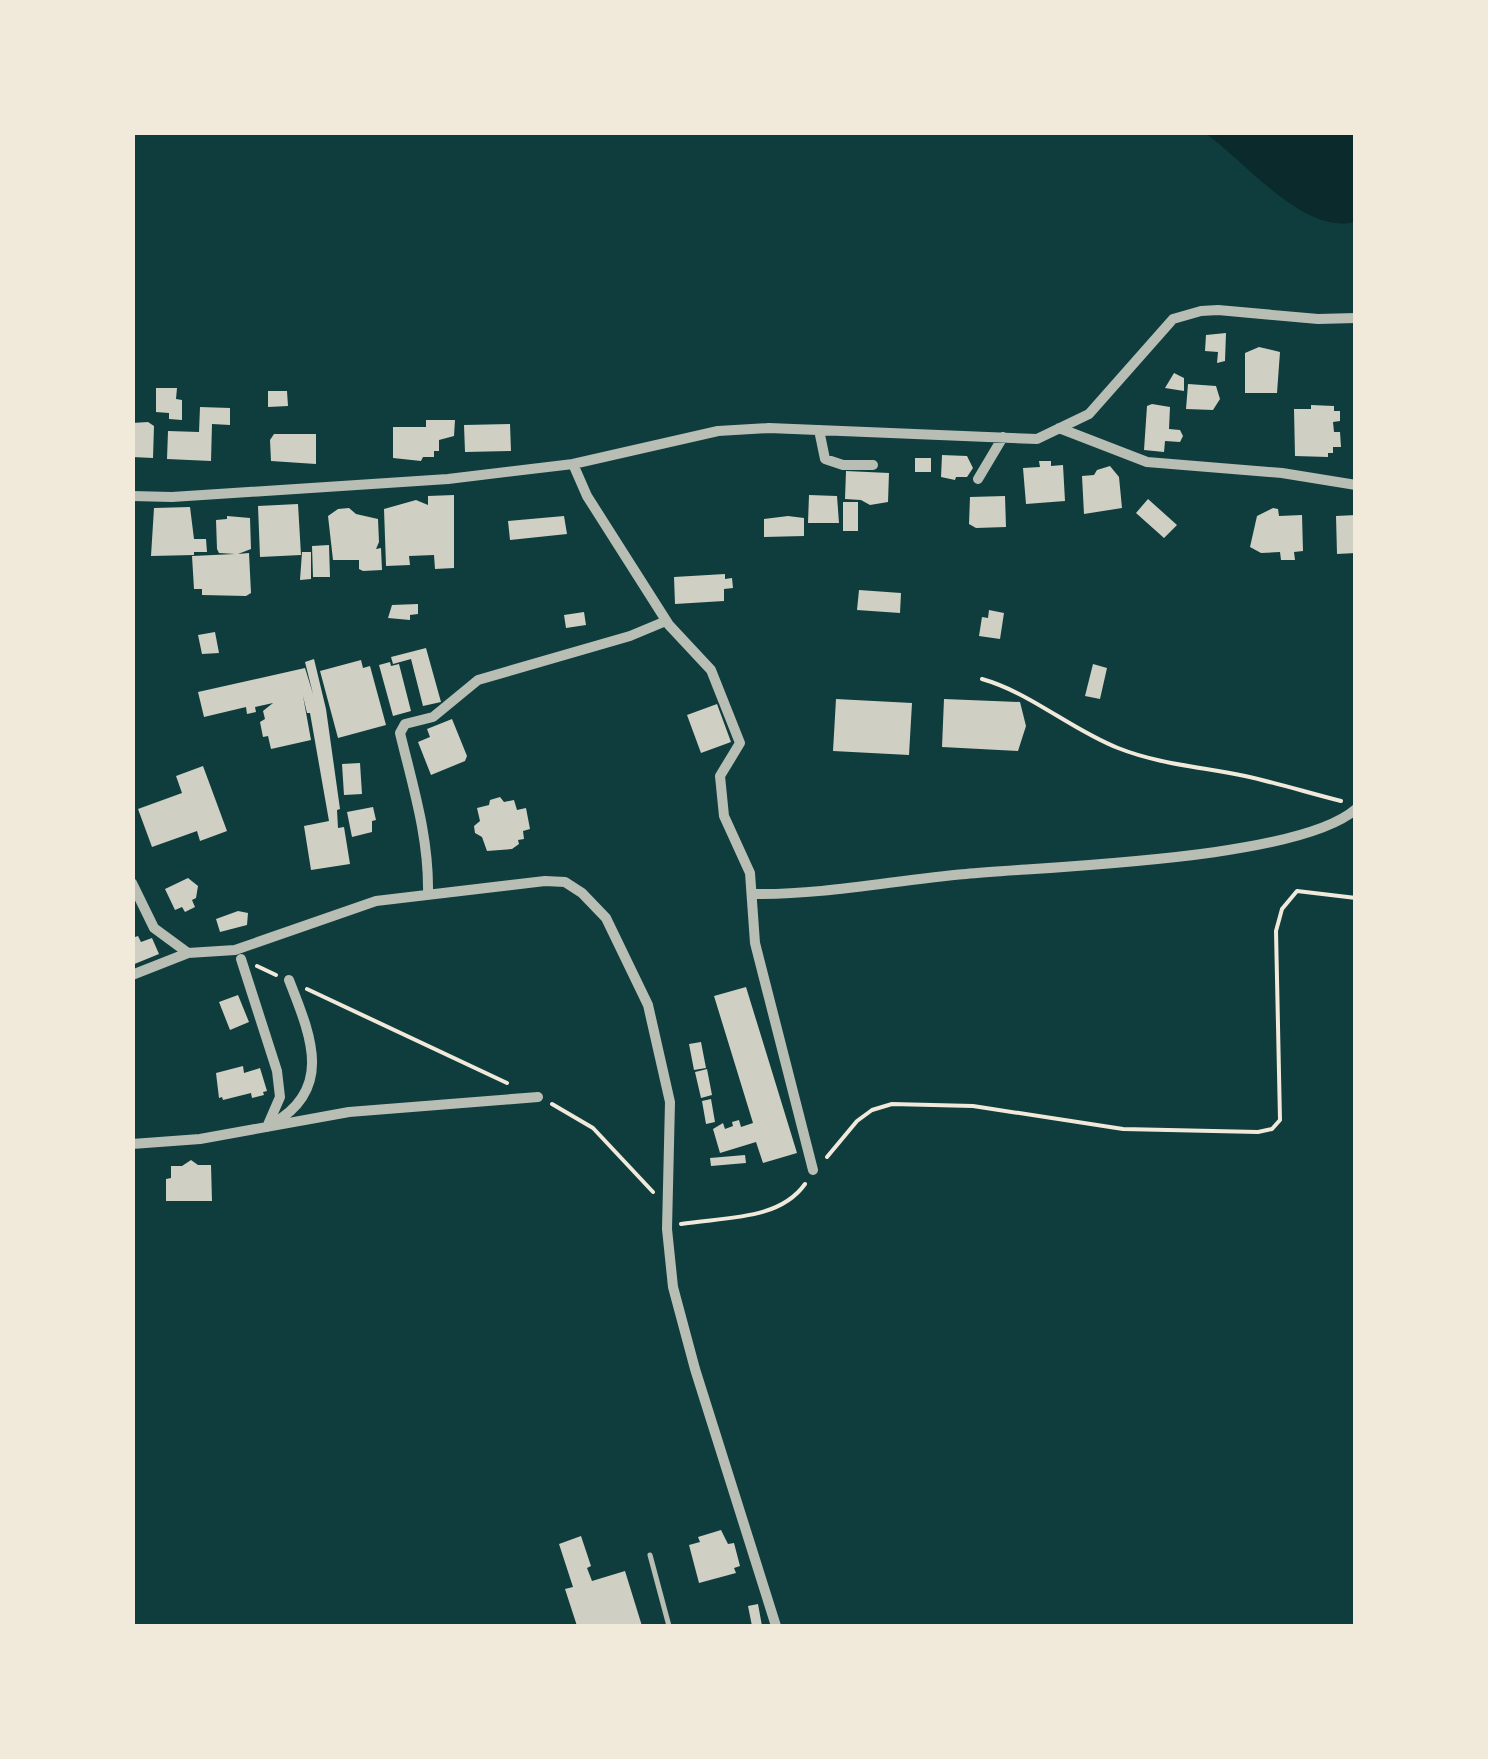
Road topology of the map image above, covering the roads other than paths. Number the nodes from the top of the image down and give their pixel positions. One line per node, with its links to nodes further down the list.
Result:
1 (1356, 318): 2 (street)
2 (1059, 428): 4 (street); 8 (street)
3 (820, 430): 4 (street); 5 (street); 6 (street)
4 (1004, 437): 7 (street)
5 (574, 464): 9 (street); 10 (street)
6 (873, 464)
7 (978, 478)
8 (1356, 485)
9 (132, 496)
10 (666, 621): 13 (street); 14 (street)
11 (1356, 807): 14 (street)
12 (132, 883): 15 (street)
13 (428, 893): 15 (street); 25 (street)
14 (753, 894): 22 (street)
15 (188, 953): 17 (street)
16 (240, 959): 20 (street)
17 (132, 975)
18 (289, 980): 20 (street)
19 (538, 1097): 20 (street)
20 (266, 1127): 21 (street)
21 (132, 1144)
22 (813, 1170)
23 (650, 1554): 24 (lane)
24 (669, 1626)
25 (776, 1626)

